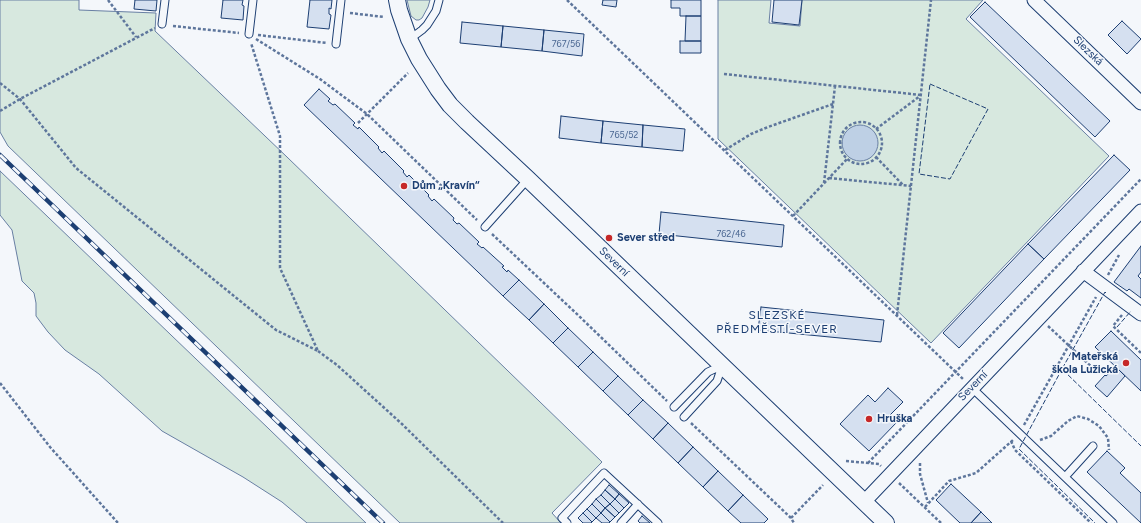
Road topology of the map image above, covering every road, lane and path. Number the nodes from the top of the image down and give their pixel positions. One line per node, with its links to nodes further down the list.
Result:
1 (108, 0): 14 (path)
2 (165, 0): 12 (lane)
3 (253, 0): 13 (lane)
4 (341, 0): 10 (lane)
5 (397, 0): 15 (street, Severní)
6 (439, 0): 15 (lane)
7 (567, 0): 29 (path)
8 (931, 0): 21 (path)
9 (1034, 0): 23 (street, Slezská)
10 (339, 12): 11 (path); 16 (lane)
11 (384, 17)
12 (162, 24): 13 (path); 14 (path)
13 (249, 34): 16 (path); 26 (path); 49 (path)
14 (136, 37): 22 (path)
15 (409, 39): 33 (street, Severní)
16 (336, 44)
17 (408, 73): 26 (path)
18 (724, 74): 20 (path)
19 (0, 83): 22 (path)
20 (835, 86): 21 (path); 24 (path)
21 (921, 95): 28 (path); 37 (path)
22 (20, 99): 25 (path); 49 (path)
23 (1141, 103)
24 (833, 104): 29 (path); 35 (path)
25 (0, 111)
26 (368, 114): 27 (path); 40 (path)
27 (358, 123)
28 (876, 128): 30 (path); 31 (path)
29 (725, 150): 39 (path)
30 (876, 157): 31 (path); 36 (path)
31 (847, 159): 32 (path)
32 (829, 178): 35 (path); 36 (path)
33 (528, 179): 40 (lane); 51 (street, Severní)
34 (1141, 179): 52 (path)
35 (824, 183): 39 (path)
36 (903, 185): 37 (path)
37 (911, 186): 46 (path)
38 (1141, 211): 42 (street, Severní)
39 (793, 216): 46 (path)
40 (485, 228): 56 (path)
41 (1120, 253): 43 (path)
42 (1083, 271): 43 (street); 47 (street, Severní)
43 (1102, 285): 44 (street); 48 (path)
44 (1141, 314)
45 (1123, 315): 50 (path)
46 (897, 316): 52 (path)
47 (1039, 318): 48 (path); 55 (street, Severní)
48 (1069, 345): 53 (path); 58 (path)
49 (318, 351): 76 (path)
50 (1141, 353)
51 (722, 366): 56 (lane); 57 (lane); 70 (street, Severní)
52 (955, 372): 55 (path); 65 (path)
53 (1098, 372)
54 (0, 383): 75 (path)
55 (972, 388): 58 (lane); 59 (street, Severní)
56 (674, 408)
57 (684, 417): 74 (path)
58 (1020, 434): 60 (path); 61 (lane)
59 (922, 440): 70 (street, Severní); 72 (path)
60 (1011, 441): 72 (path); 83 (path)
61 (1030, 444): 63 (path); 67 (lane)
62 (1093, 446): 67 (lane)
63 (1109, 450)
64 (846, 461): 65 (path)
65 (868, 463): 66 (path)
66 (879, 464)
67 (1065, 477): 84 (lane)
68 (895, 479): 73 (path)
69 (823, 485): 74 (path)
70 (864, 502): 81 (street, Severní)
71 (638, 504): 77 (lane); 78 (lane); 79 (lane)
72 (928, 504): 73 (path)
73 (925, 507): 82 (path)
74 (791, 518): 80 (path)
75 (118, 523)
76 (503, 523)
77 (567, 523)
78 (621, 523)
79 (658, 523)
80 (794, 523)
81 (886, 523)
82 (941, 523)
83 (1090, 523)
84 (1113, 523)

